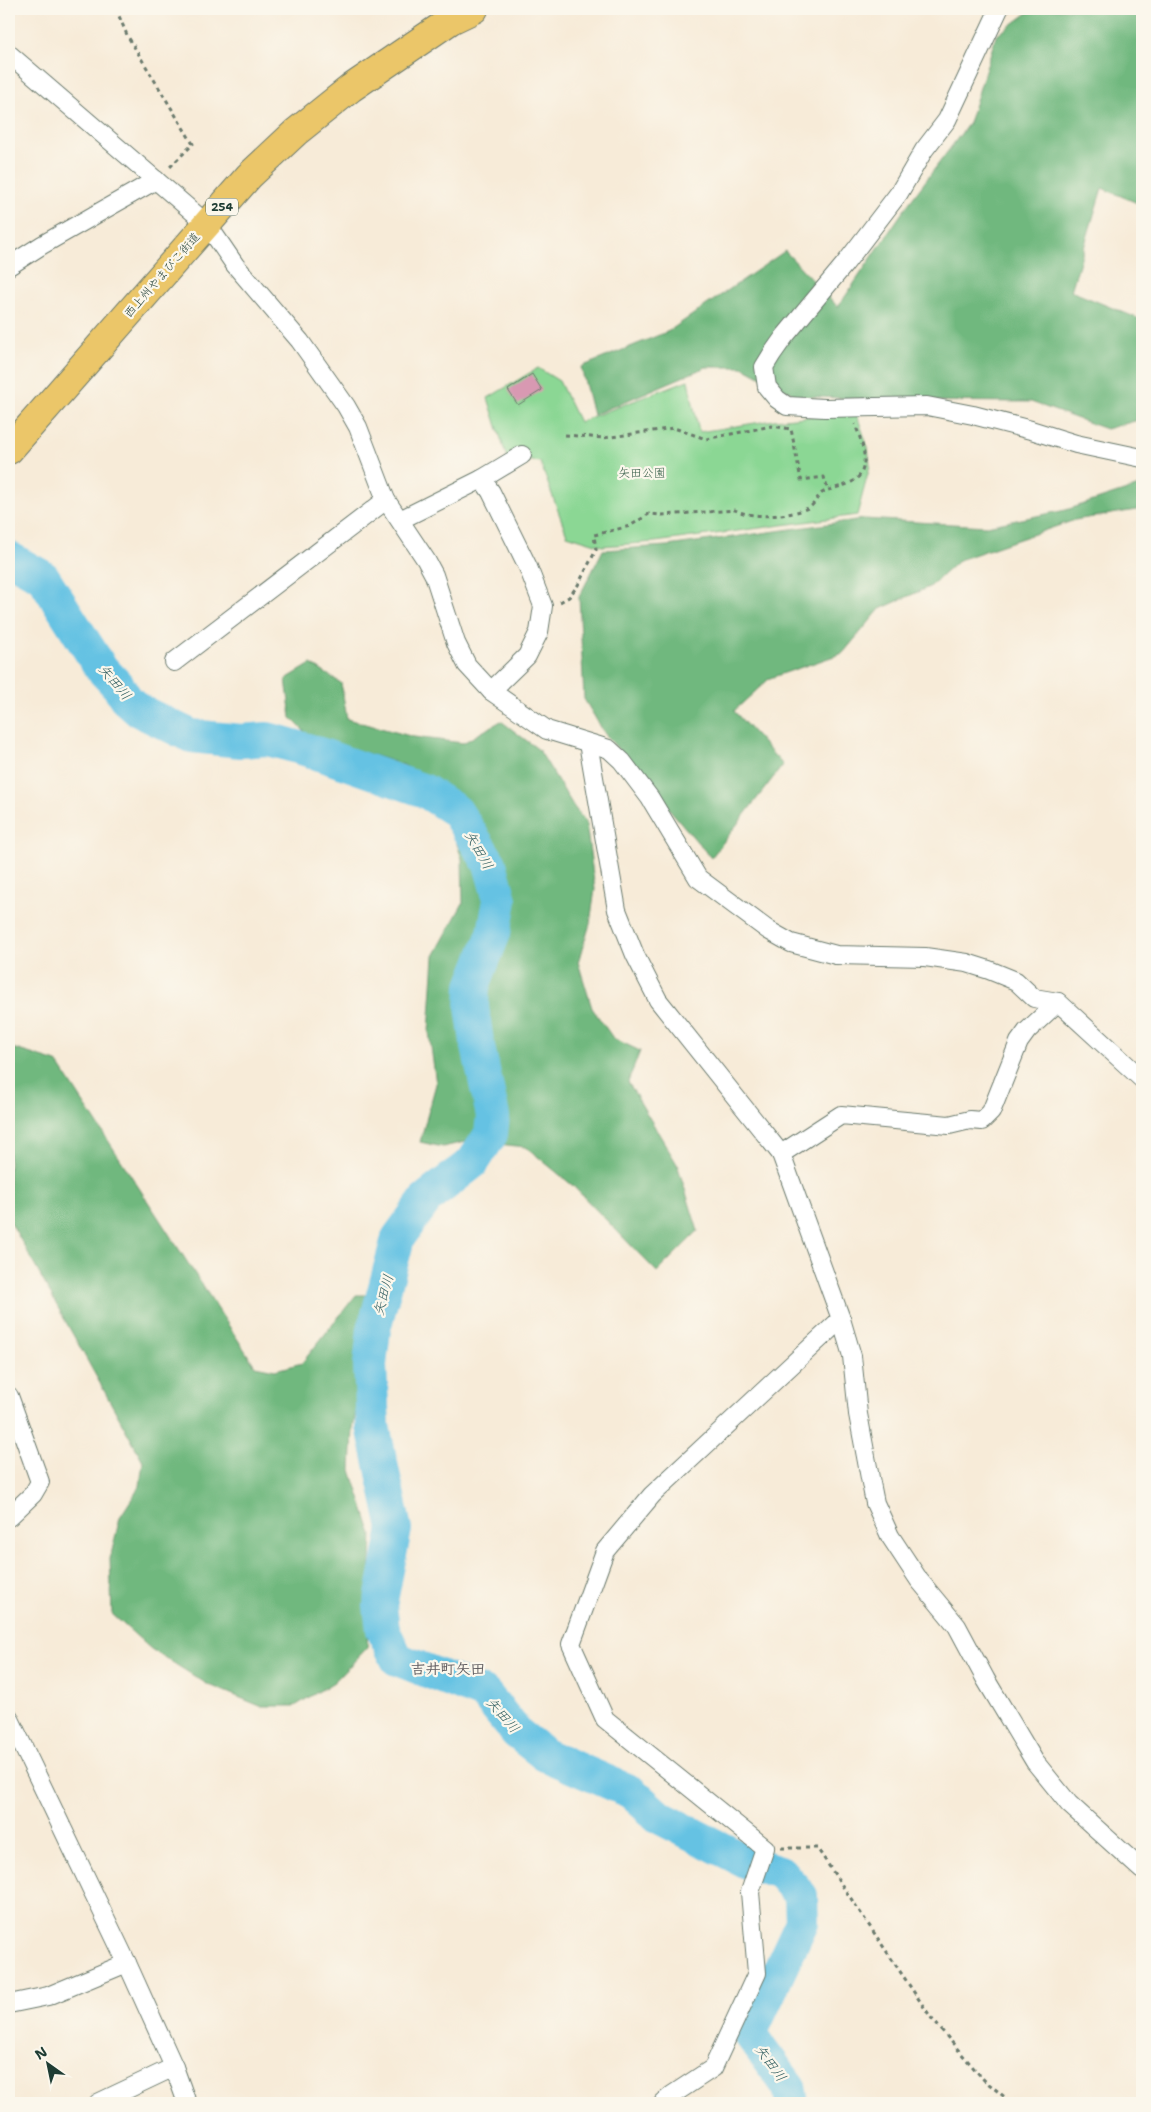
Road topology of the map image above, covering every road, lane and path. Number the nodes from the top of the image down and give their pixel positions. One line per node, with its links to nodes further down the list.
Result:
1 (116, 9): 5 (path)
2 (474, 9): 6 (highway, 西上州やまびこ街道 / 254)
3 (999, 9): 8 (street)
4 (9, 54): 5 (street)
5 (156, 180): 6 (street); 7 (street)
6 (207, 224): 10 (highway, 西上州やまびこ街道 / 254); 15 (street)
7 (9, 266)
8 (850, 408): 12 (street); 14 (path)
9 (565, 434): 14 (path)
10 (9, 450)
11 (522, 455): 13 (street)
12 (1142, 458)
13 (482, 479): 16 (street); 17 (street)
14 (828, 491): 17 (path)
15 (386, 500): 16 (street); 18 (street)
16 (400, 520): 19 (street)
17 (542, 612): 19 (street)
18 (174, 662)
19 (491, 691): 20 (street)
20 (588, 743): 21 (street); 23 (street)
21 (1058, 1002): 22 (street); 23 (street)
22 (1142, 1079)
23 (781, 1154): 24 (street)
24 (841, 1319): 28 (street); 29 (street)
25 (9, 1396): 26 (street)
26 (9, 1517)
27 (9, 1717): 30 (street)
28 (765, 1848): 35 (street); 36 (path)
29 (1142, 1870)
30 (126, 1963): 31 (street); 32 (street)
31 (9, 2004)
32 (174, 2067): 33 (street); 34 (street)
33 (98, 2103)
34 (187, 2103)
35 (664, 2103)
36 (1012, 2103)

